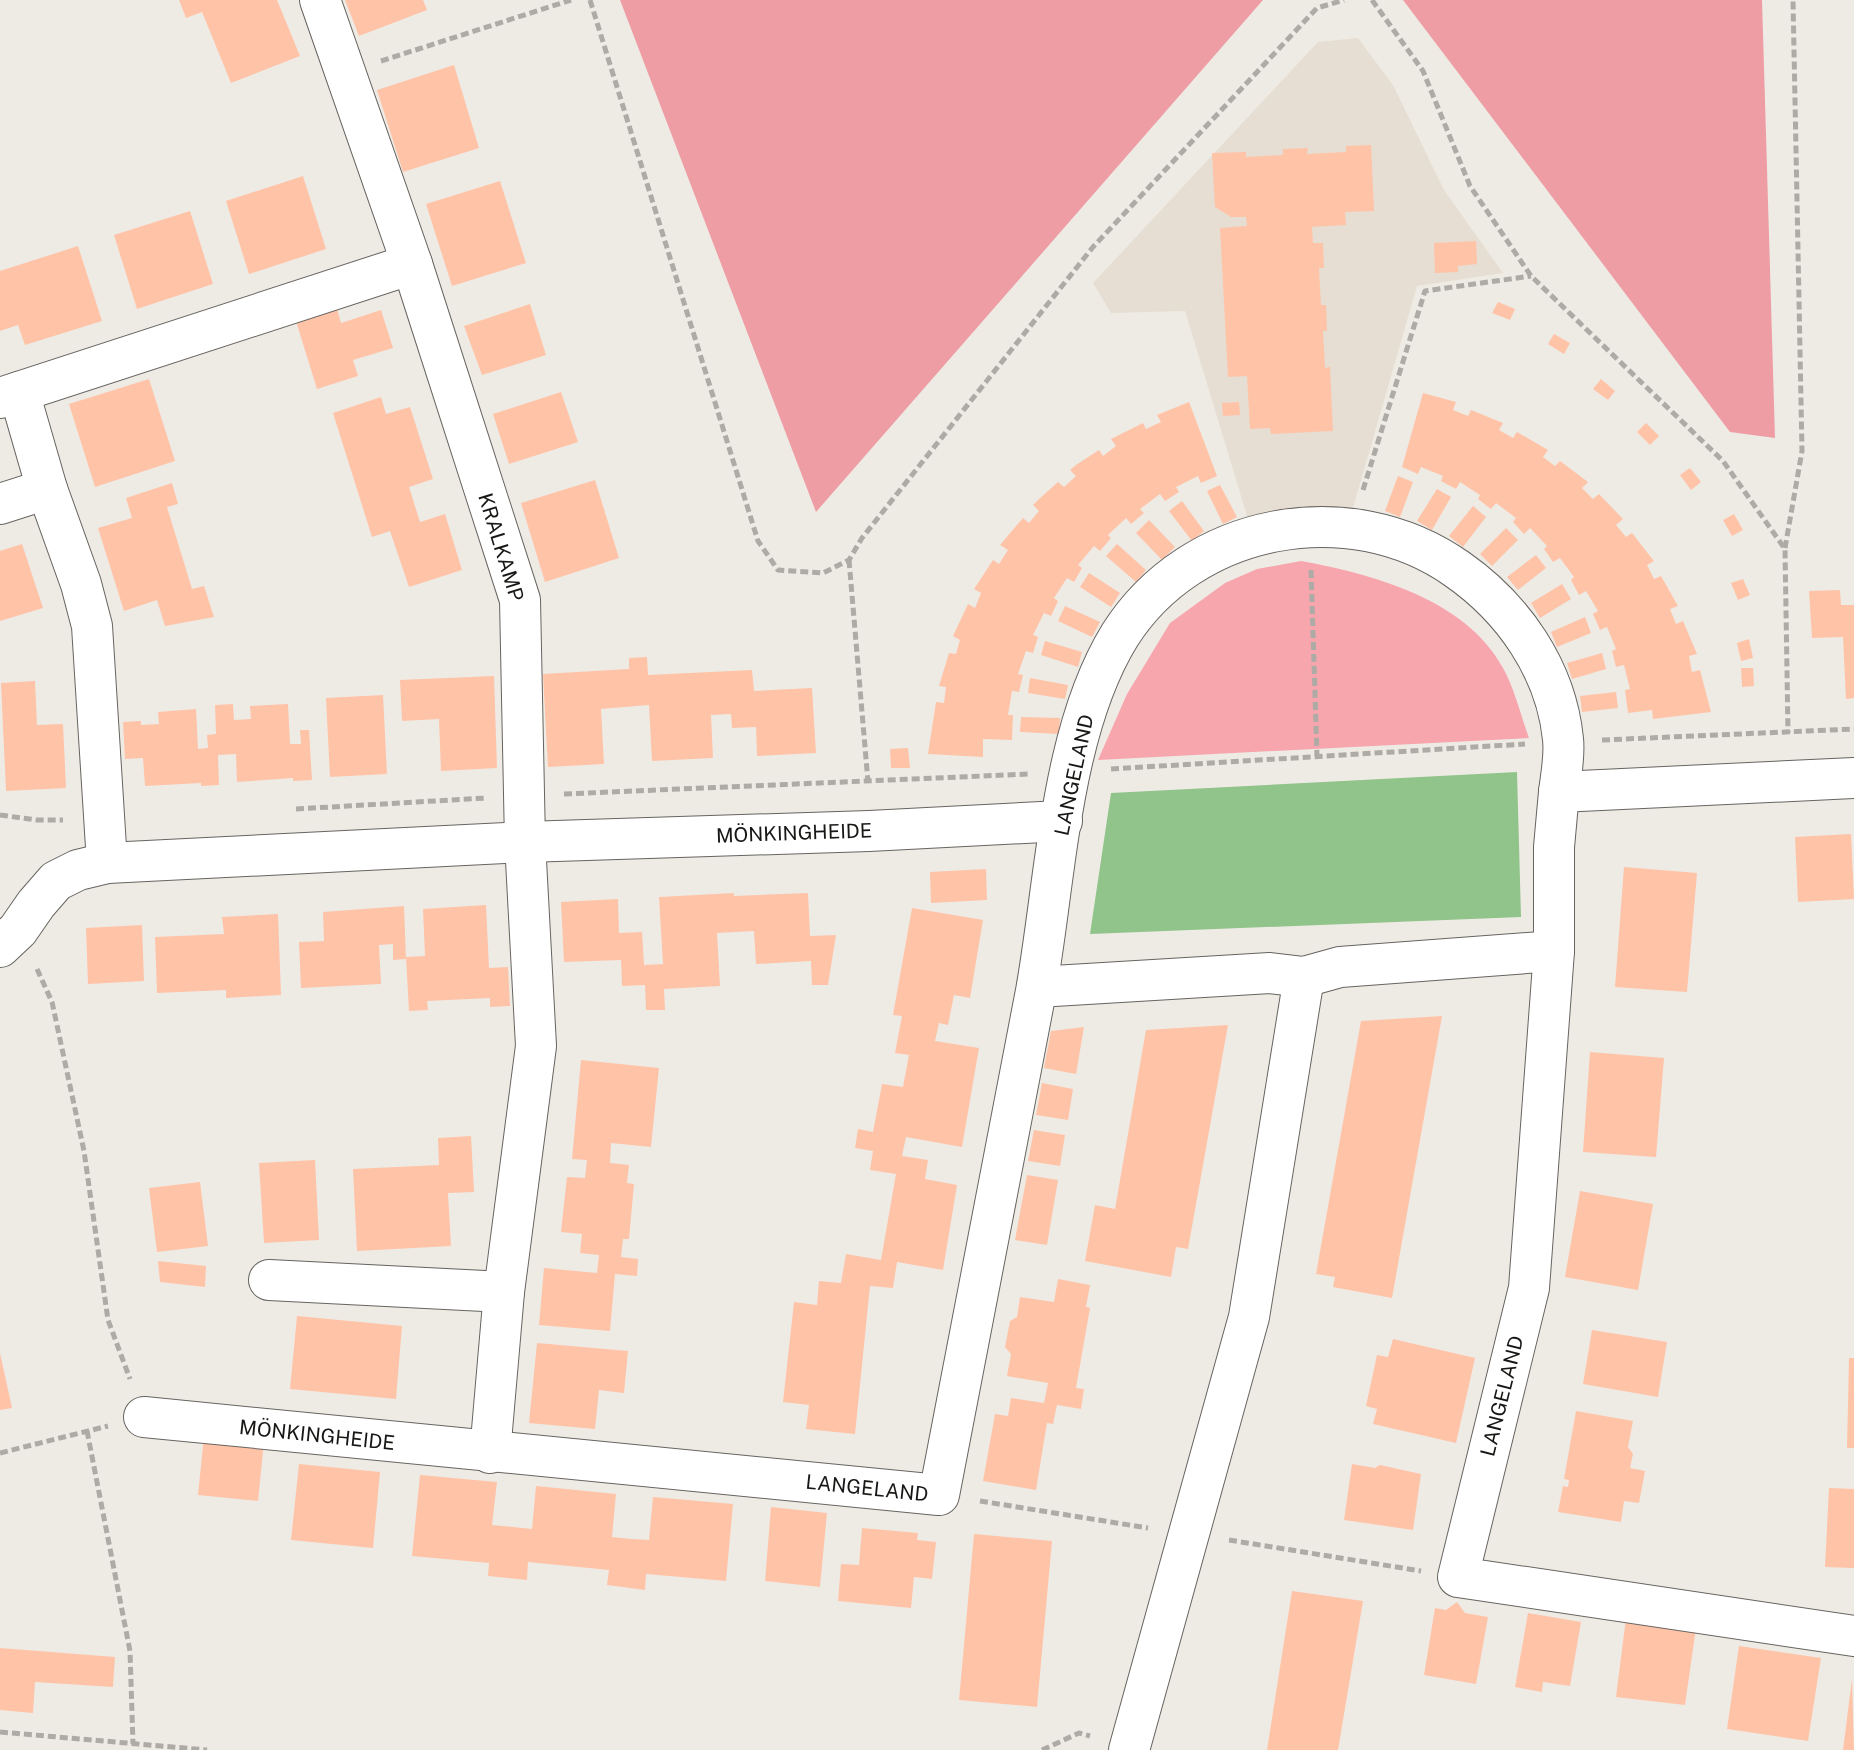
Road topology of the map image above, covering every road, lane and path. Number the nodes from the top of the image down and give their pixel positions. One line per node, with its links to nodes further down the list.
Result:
1 (320, 0): 7 (street, KRALKAMP)
2 (571, 0): 7 (path)
3 (590, 0): 16 (path)
4 (1344, 0): 16 (path)
5 (1372, 0): 9 (path)
6 (1793, 0): 15 (path)
7 (346, 72): 8 (street, KRALKAMP)
8 (412, 264): 10 (street); 26 (street, KRALKAMP)
9 (1531, 276): 14 (path); 15 (path)
10 (10, 395): 11 (street)
11 (47, 489): 12 (street); 29 (street)
12 (0, 504)
13 (1309, 526): 14 (street, LANGELAND); 20 (path); 21 (street, LANGELAND)
14 (1351, 527): 19 (street, LANGELAND)
15 (1785, 549): 18 (path)
16 (849, 560): 24 (path)
17 (1854, 729): 18 (path)
18 (1788, 733): 19 (path); 23 (path)
19 (1564, 742): 20 (path); 25 (street, LANGELAND)
20 (1317, 756): 21 (path)
21 (1071, 771): 24 (path); 30 (street, LANGELAND)
22 (1854, 778): 23 (street)
23 (1789, 781): 25 (street)
24 (868, 782): 26 (path); 31 (path)
25 (1559, 792): 35 (street, LANGELAND)
26 (526, 795): 27 (path); 32 (street, KRALKAMP)
27 (292, 809)
28 (0, 815): 29 (path)
29 (105, 820): 33 (street)
30 (1062, 821): 31 (street, MÖNKINGHEIDE); 37 (street, LANGELAND)
31 (869, 831): 32 (street, MÖNKINGHEIDE)
32 (525, 842): 33 (street, MÖNKINGHEIDE); 39 (street)
33 (107, 863): 34 (street, MÖNKINGHEIDE)
34 (9, 938): 40 (path)
35 (1554, 951): 36 (street); 47 (street, LANGELAND)
36 (1304, 977): 37 (street); 46 (street)
37 (1037, 987): 45 (street, LANGELAND)
38 (269, 1280): 39 (street)
39 (504, 1292): 43 (street)
40 (144, 1417): 41 (path); 43 (street, MÖNKINGHEIDE)
41 (87, 1431): 42 (path); 50 (path)
42 (0, 1453)
43 (490, 1453): 44 (street, MÖNKINGHEIDE)
44 (757, 1477): 45 (street, LANGELAND)
45 (939, 1495): 46 (path)
46 (1188, 1534): 47 (path); 51 (street)
47 (1458, 1577): 48 (street)
48 (1854, 1636)
49 (0, 1732): 50 (path)
50 (133, 1744): 52 (path)
51 (1113, 1744): 53 (path)
52 (207, 1750)
53 (1042, 1750)

